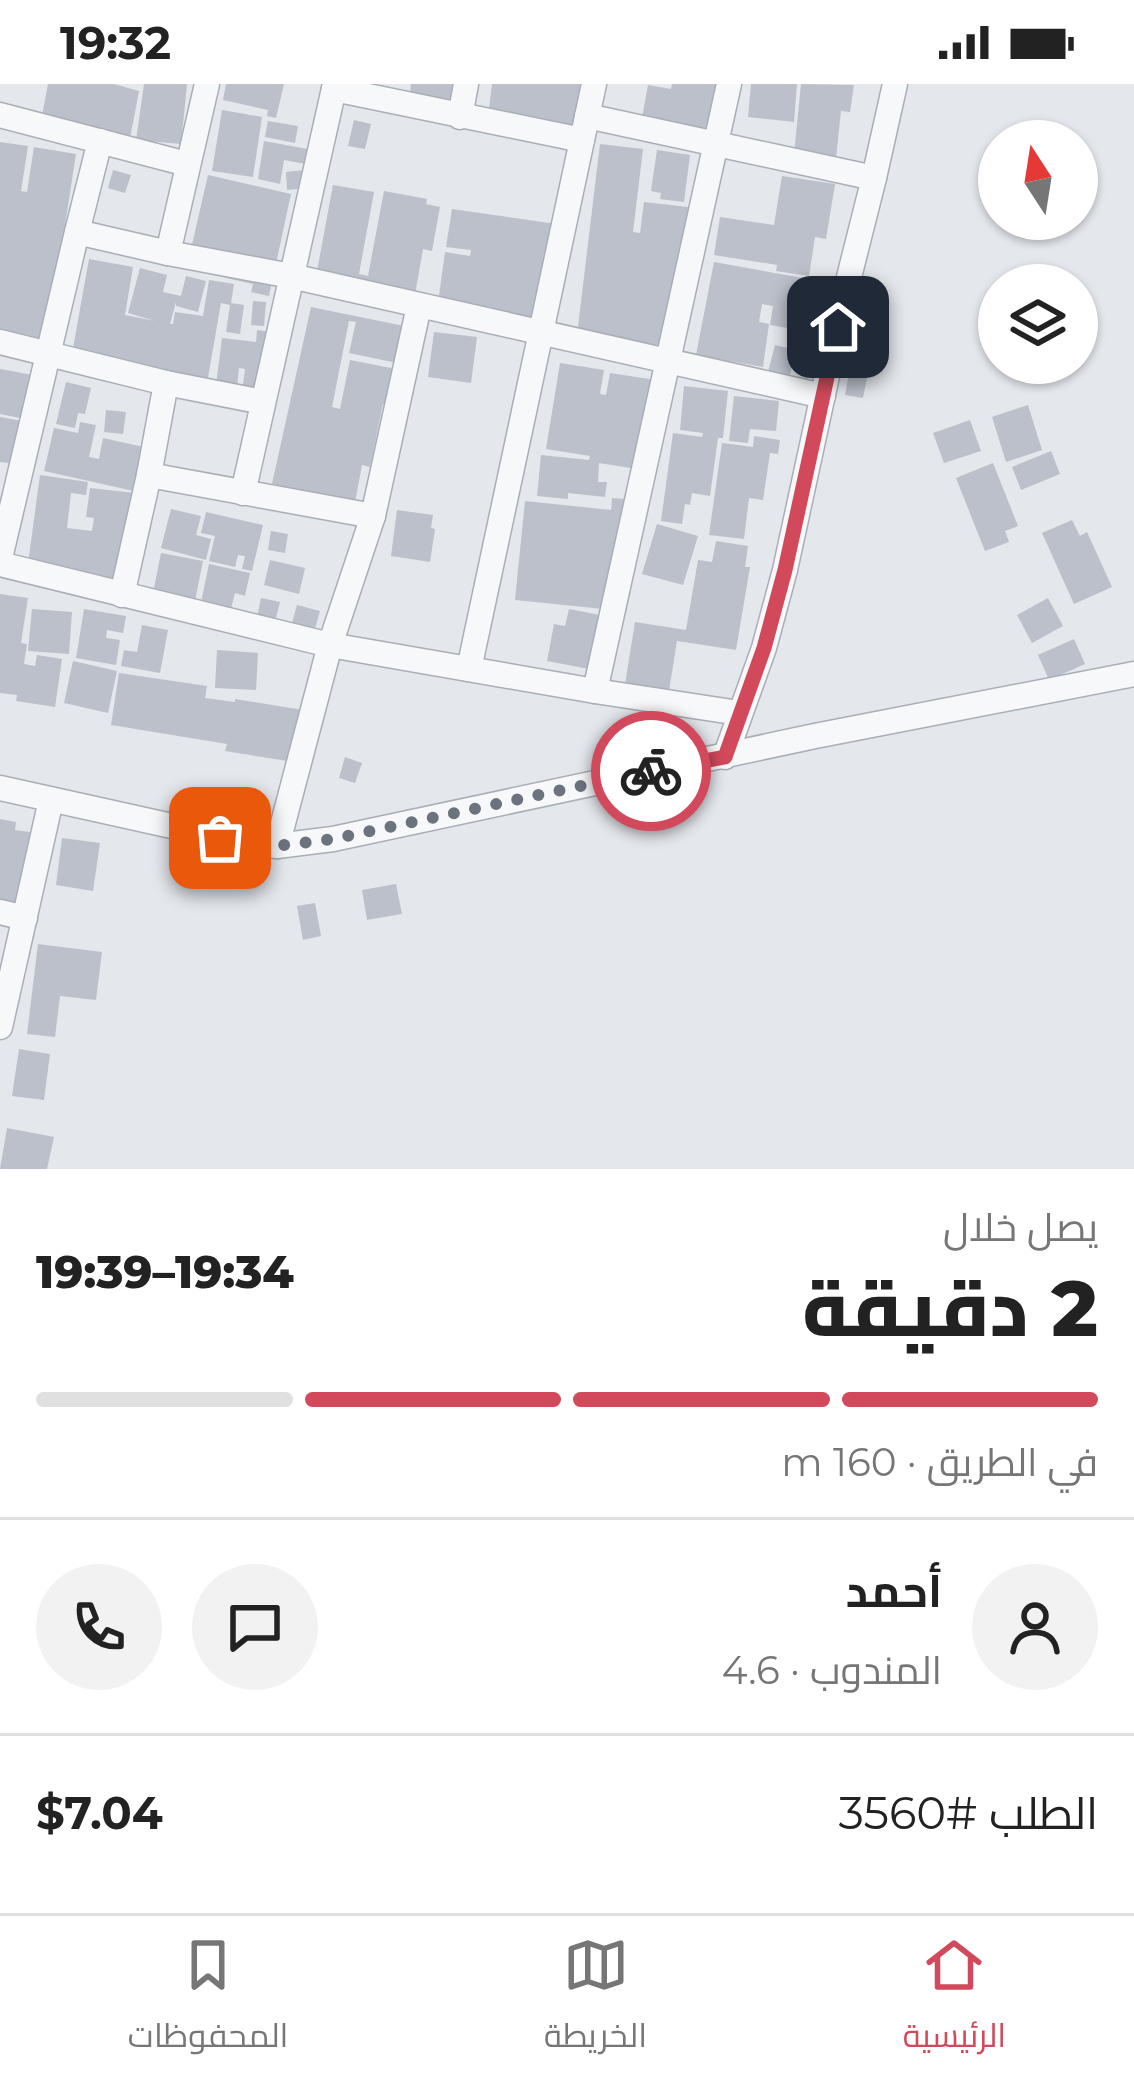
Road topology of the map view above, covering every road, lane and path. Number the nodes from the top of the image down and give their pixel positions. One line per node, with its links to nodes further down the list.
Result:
1 (207, 84): 12 (street)
2 (466, 84): 8 (street)
3 (594, 84): 9 (street)
4 (729, 84): 11 (street)
5 (895, 84): 13 (street)
6 (334, 87): 8 (street); 16 (street)
7 (0, 115): 10 (street)
8 (460, 117): 9 (street)
9 (585, 128): 11 (street); 18 (street)
10 (100, 141): 12 (street); 14 (street)
11 (716, 143): 13 (street); 21 (street)
12 (187, 164): 15 (street)
13 (874, 178): 23 (street)
14 (76, 232): 15 (street); 20 (street)
15 (168, 254): 16 (street)
16 (291, 276): 17 (street); 24 (street)
17 (419, 306): 18 (street); 27 (street)
18 (543, 335): 21 (street); 31 (street)
19 (0, 341): 20 (street)
20 (46, 353): 22 (street); 28 (street)
21 (668, 361): 23 (street); 33 (street)
22 (166, 382): 24 (street); 25 (street)
23 (823, 396): 34 (street)
24 (263, 402): 26 (street)
25 (149, 475): 26 (street); 29 (street)
26 (243, 493): 27 (street)
27 (373, 516): 30 (street)
28 (0, 561): 29 (street)
29 (122, 595): 30 (street)
30 (330, 645): 31 (street); 38 (street)
31 (469, 668): 33 (street)
32 (1134, 674): 35 (street)
33 (595, 692): 34 (street)
34 (739, 713): 35 (street)
35 (725, 757): 38 (street)
36 (0, 788): 37 (street)
37 (51, 800): 38 (street); 39 (street)
38 (277, 846)
39 (13, 915): 40 (street)
40 (0, 1027)

